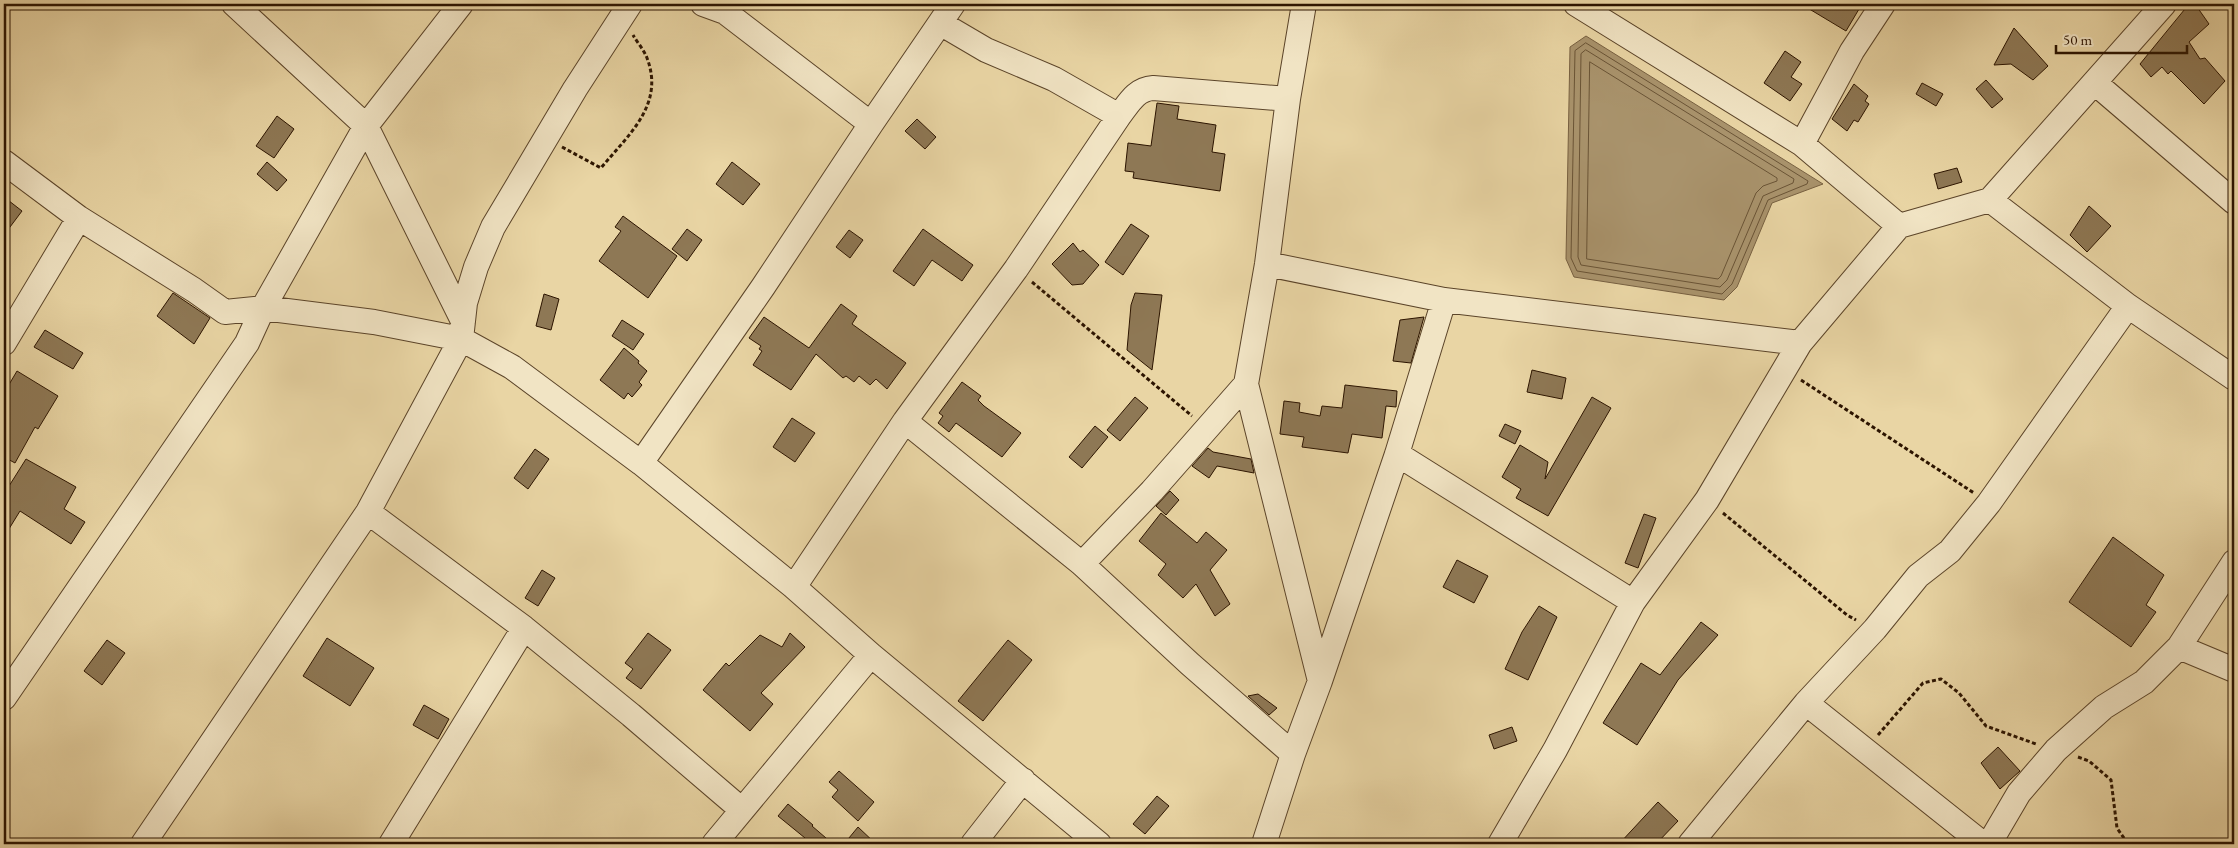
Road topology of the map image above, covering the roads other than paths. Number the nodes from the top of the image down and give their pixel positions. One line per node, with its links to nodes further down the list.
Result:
1 (234, 4): 14 (street)
2 (461, 4): 14 (street)
3 (704, 4): 13 (street)
4 (1304, 4): 11 (street)
5 (1576, 4): 15 (street)
6 (1883, 4): 15 (street)
7 (2164, 4): 10 (street)
8 (626, 11): 25 (street)
9 (947, 13): 12 (street); 13 (street)
10 (2095, 83): 17 (street); 18 (street)
11 (1288, 99): 12 (street); 21 (street)
12 (1119, 116): 30 (street)
13 (871, 124): 32 (street)
14 (366, 126): 24 (street); 25 (street)
15 (1802, 144): 20 (street)
16 (4, 162): 19 (street)
17 (1990, 200): 20 (street); 23 (street)
18 (2234, 202)
19 (79, 218): 24 (street); 26 (street)
20 (1899, 226): 27 (street)
21 (1267, 264): 22 (street); 29 (street)
22 (1444, 300): 27 (street); 31 (street)
23 (2128, 306): 28 (street); 44 (street)
24 (262, 308): 25 (street); 43 (street)
25 (462, 330): 32 (street); 33 (street)
26 (7, 331)
27 (1800, 343): 37 (street)
28 (2234, 378)
29 (1246, 384): 35 (street); 42 (street)
30 (906, 421): 35 (street); 36 (street)
31 (1397, 454): 37 (street); 42 (street)
32 (641, 463): 36 (street)
33 (368, 512): 38 (street); 48 (street)
34 (2234, 562): 39 (street)
35 (1082, 564): 45 (street)
36 (794, 587): 40 (street)
37 (1633, 602): 54 (street)
38 (524, 628): 47 (street); 49 (street)
39 (2179, 647): 41 (street); 57 (street)
40 (871, 655): 46 (street); 47 (street)
41 (2234, 670)
42 (1320, 680): 45 (street)
43 (4, 698)
44 (1806, 703): 55 (street); 56 (street)
45 (1292, 754): 53 (street)
46 (1023, 780): 51 (street); 52 (street)
47 (742, 810): 50 (street)
48 (143, 844)
49 (390, 844)
50 (714, 844)
51 (973, 844)
52 (1099, 844)
53 (1264, 844)
54 (1500, 844)
55 (1690, 844)
56 (1983, 844)
57 (1989, 844)

